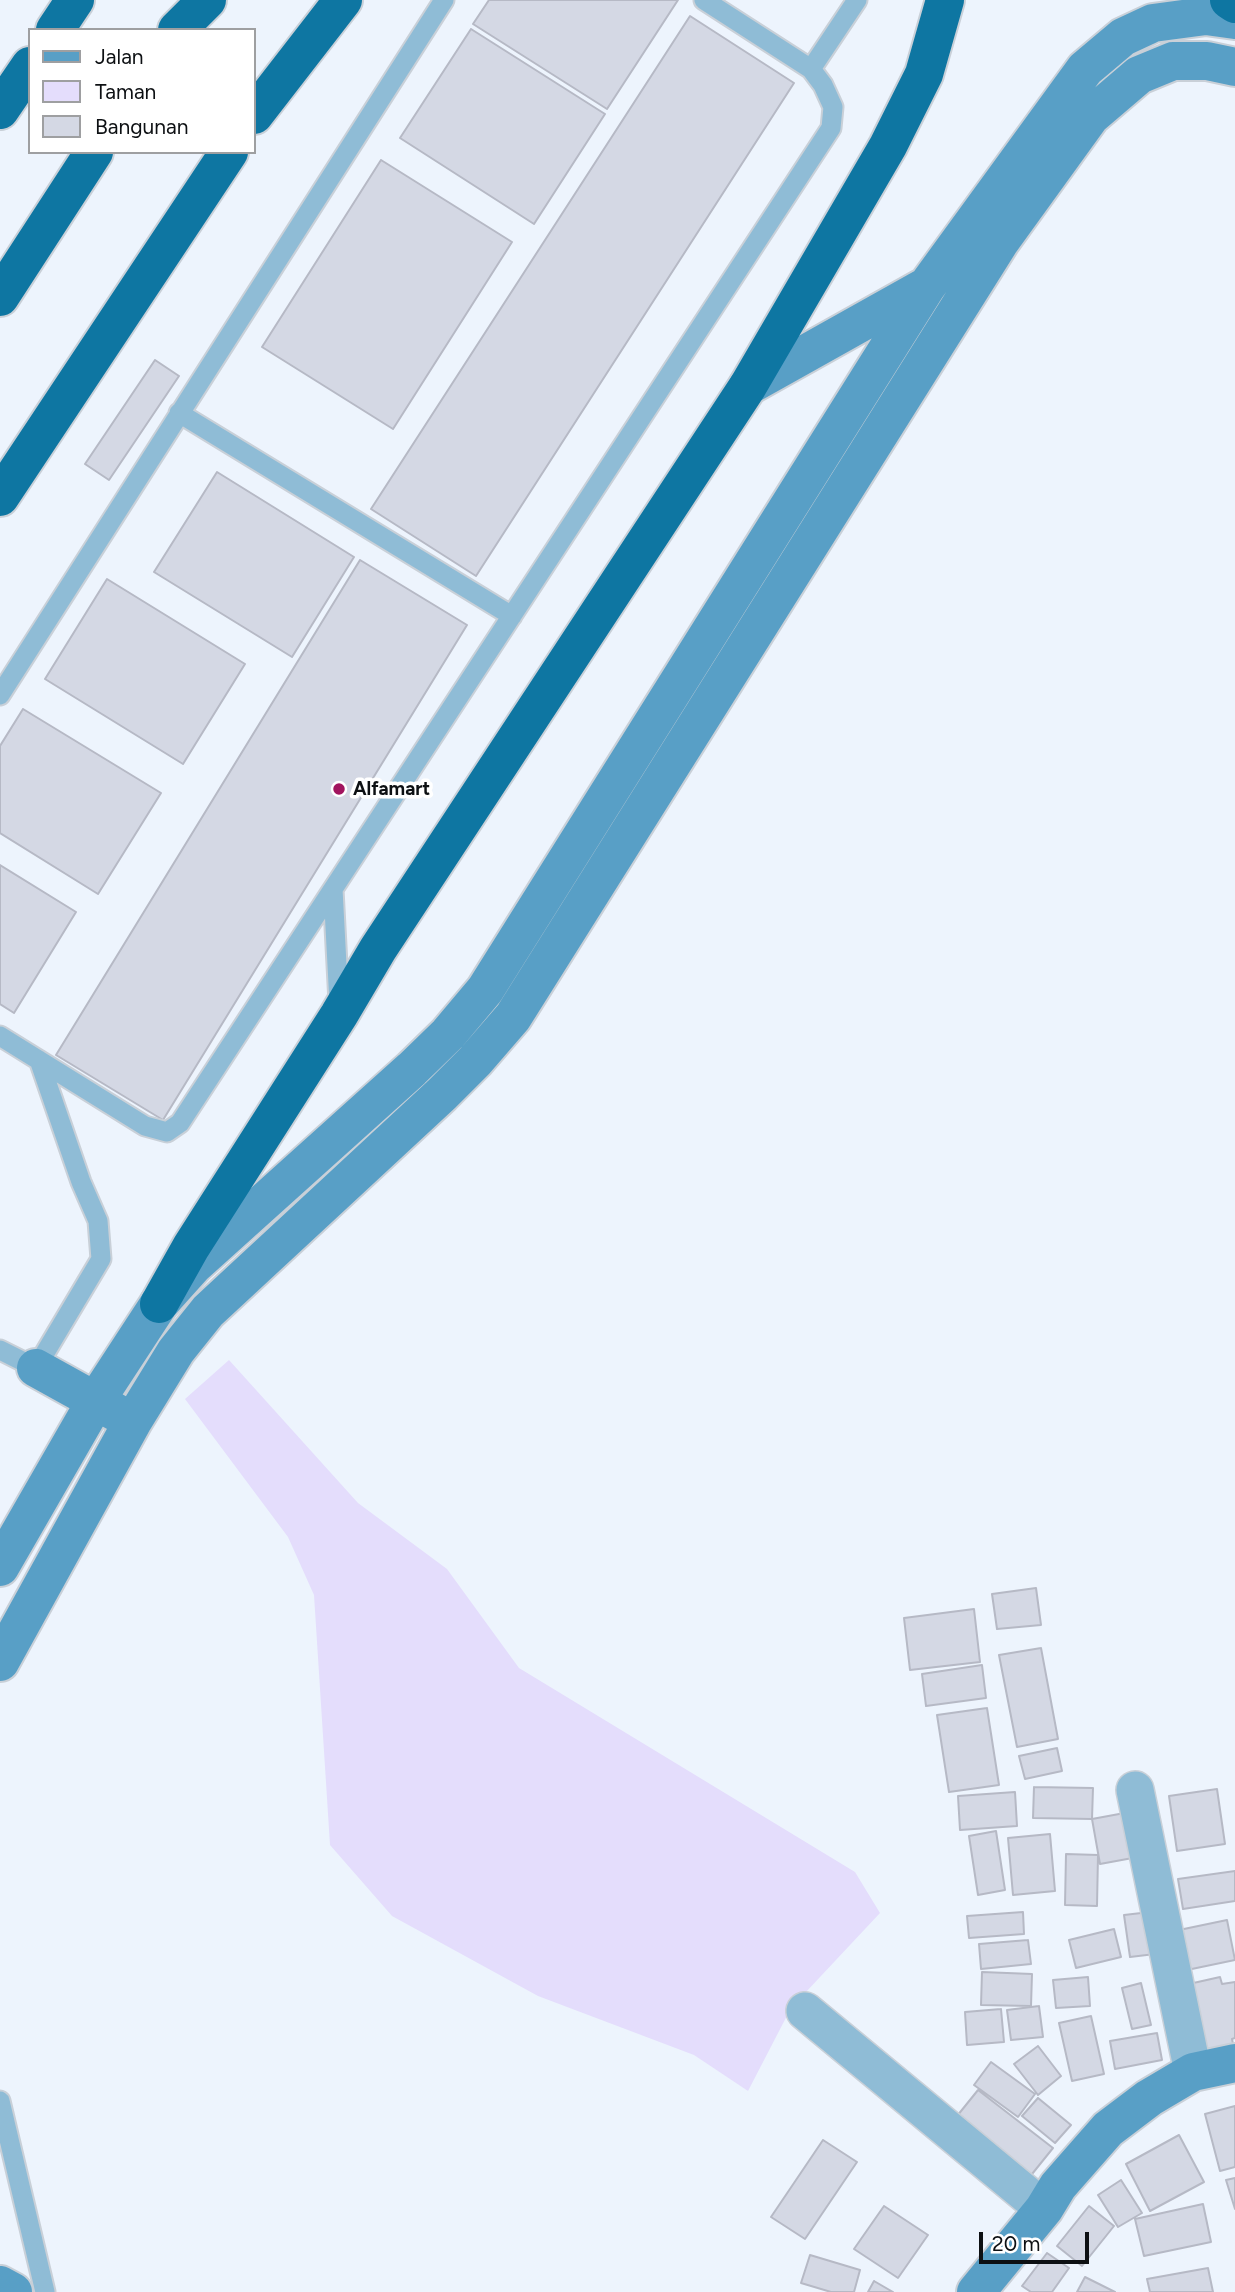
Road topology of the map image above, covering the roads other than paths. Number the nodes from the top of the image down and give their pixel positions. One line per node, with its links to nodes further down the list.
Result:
1 (75, 0): 12 (highway)
2 (197, 0): 13 (highway)
3 (207, 0): 14 (highway)
4 (343, 0): 19 (highway)
5 (444, 0): 26 (lane)
6 (704, 0): 17 (lane)
7 (857, 0): 17 (lane)
8 (945, 0): 25 (highway)
9 (1229, 0): 10 (highway)
10 (1235, 4)
11 (1235, 20): 23 (street)
12 (56, 28)
13 (177, 28)
14 (178, 28)
15 (1235, 67): 22 (street)
16 (28, 69): 18 (highway)
17 (811, 69): 28 (lane)
18 (0, 110)
19 (256, 112)
20 (93, 154): 24 (highway)
21 (228, 154): 27 (highway)
22 (1000, 242): 23 (street); 38 (street)
23 (927, 286): 25 (street); 34 (street)
24 (0, 297)
25 (748, 387): 31 (highway)
26 (178, 414): 28 (lane); 29 (lane)
27 (0, 497)
28 (512, 616): 30 (lane)
29 (0, 695)
30 (334, 889): 31 (lane); 33 (lane)
31 (339, 1015): 34 (highway)
32 (0, 1036): 33 (lane)
33 (39, 1060): 36 (lane)
34 (159, 1304): 37 (street)
35 (0, 1350): 36 (lane)
36 (36, 1368): 37 (street)
37 (95, 1402): 38 (street); 39 (street)
38 (133, 1421): 40 (street)
39 (0, 1567)
40 (0, 1662)
41 (1135, 1790): 44 (street)
42 (805, 2011): 46 (street)
43 (1235, 2063): 44 (street)
44 (1193, 2072): 46 (street)
45 (0, 2101): 49 (lane)
46 (1044, 2209): 50 (street)
47 (0, 2285): 48 (street)
48 (13, 2292)
49 (45, 2292)
50 (976, 2292)

